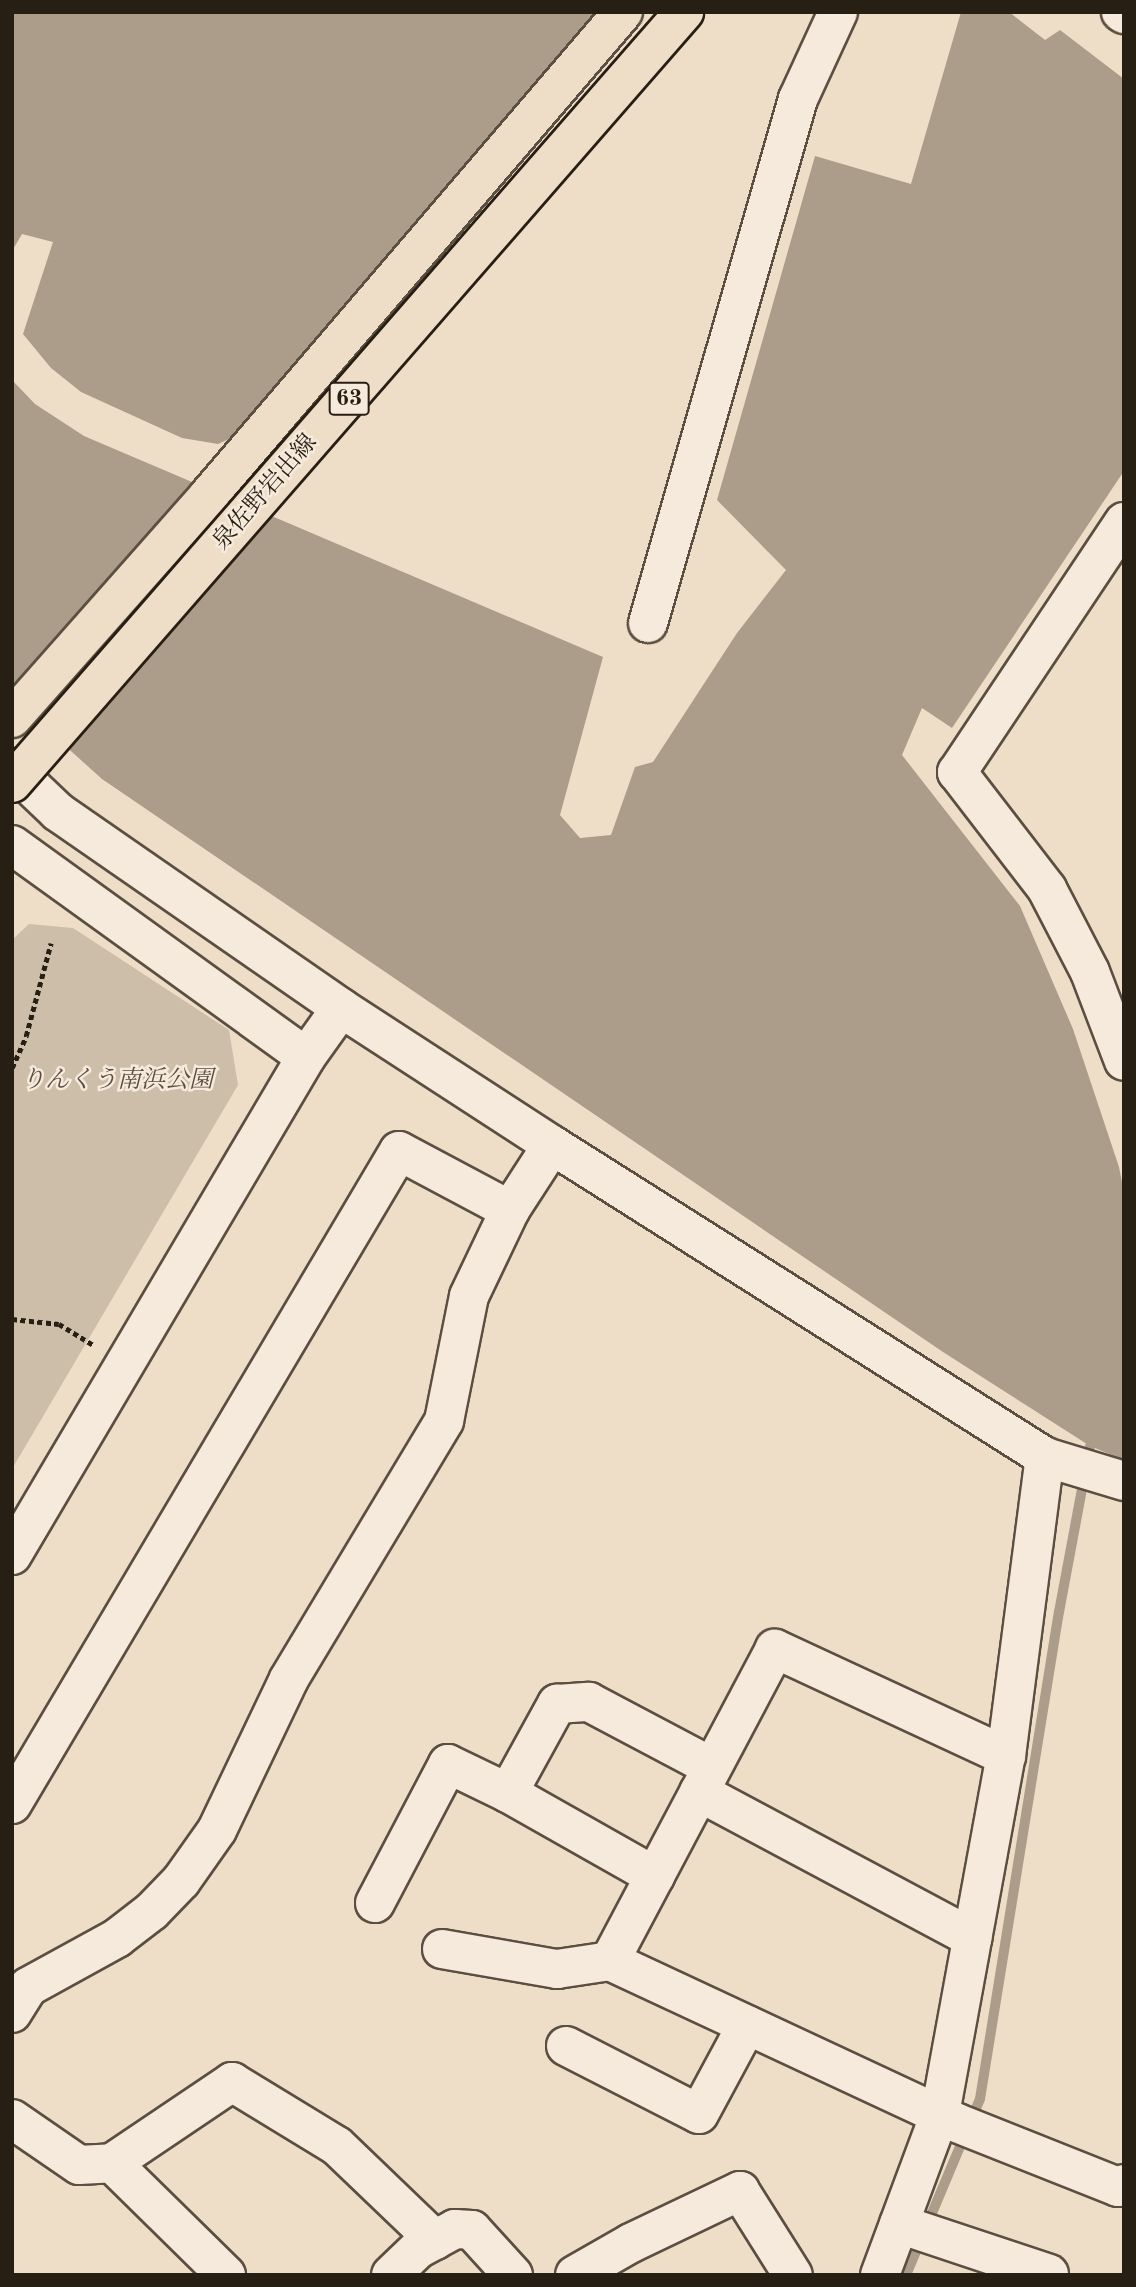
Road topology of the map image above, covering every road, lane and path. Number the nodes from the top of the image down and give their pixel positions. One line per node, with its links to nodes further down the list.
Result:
1 (623, 12): 6 (main road, 泉佐野岩出線 / 63)
2 (684, 12): 8 (main road, 泉佐野岩出線 / 63, bridge)
3 (838, 12): 5 (street)
4 (1124, 522): 11 (street)
5 (648, 623)
6 (12, 718)
7 (12, 768): 12 (street)
8 (12, 783)
9 (15, 854): 13 (street)
10 (51, 943): 15 (path)
11 (1114, 1005): 14 (street)
12 (341, 1008): 13 (street); 16 (street)
13 (306, 1057): 22 (street)
14 (1124, 1061)
15 (12, 1068)
16 (552, 1145): 17 (street); 20 (street)
17 (510, 1210): 26 (street); 32 (street)
18 (12, 1319): 19 (path)
19 (99, 1348)
20 (1045, 1457): 21 (street); 23 (street)
21 (1121, 1480)
22 (12, 1555)
23 (1006, 1756): 24 (street); 29 (street)
24 (706, 1780): 25 (street); 27 (street); 29 (street)
25 (508, 1793): 27 (street); 28 (street)
26 (12, 1804)
27 (655, 1876): 31 (street)
28 (375, 1903)
29 (972, 1938): 36 (street)
30 (442, 1949): 31 (street)
31 (610, 1961): 33 (street)
32 (12, 2013)
33 (747, 2025): 34 (street); 36 (street)
34 (566, 2046)
35 (12, 2119): 37 (street)
36 (960, 2123): 38 (street); 39 (street)
37 (112, 2163): 40 (street); 42 (street)
38 (1124, 2184)
39 (899, 2224): 41 (street); 47 (street)
40 (435, 2239): 43 (street); 44 (street)
41 (1049, 2274)
42 (226, 2275)
43 (391, 2275)
44 (513, 2275)
45 (575, 2275): 46 (street)
46 (793, 2275)
47 (880, 2275)

